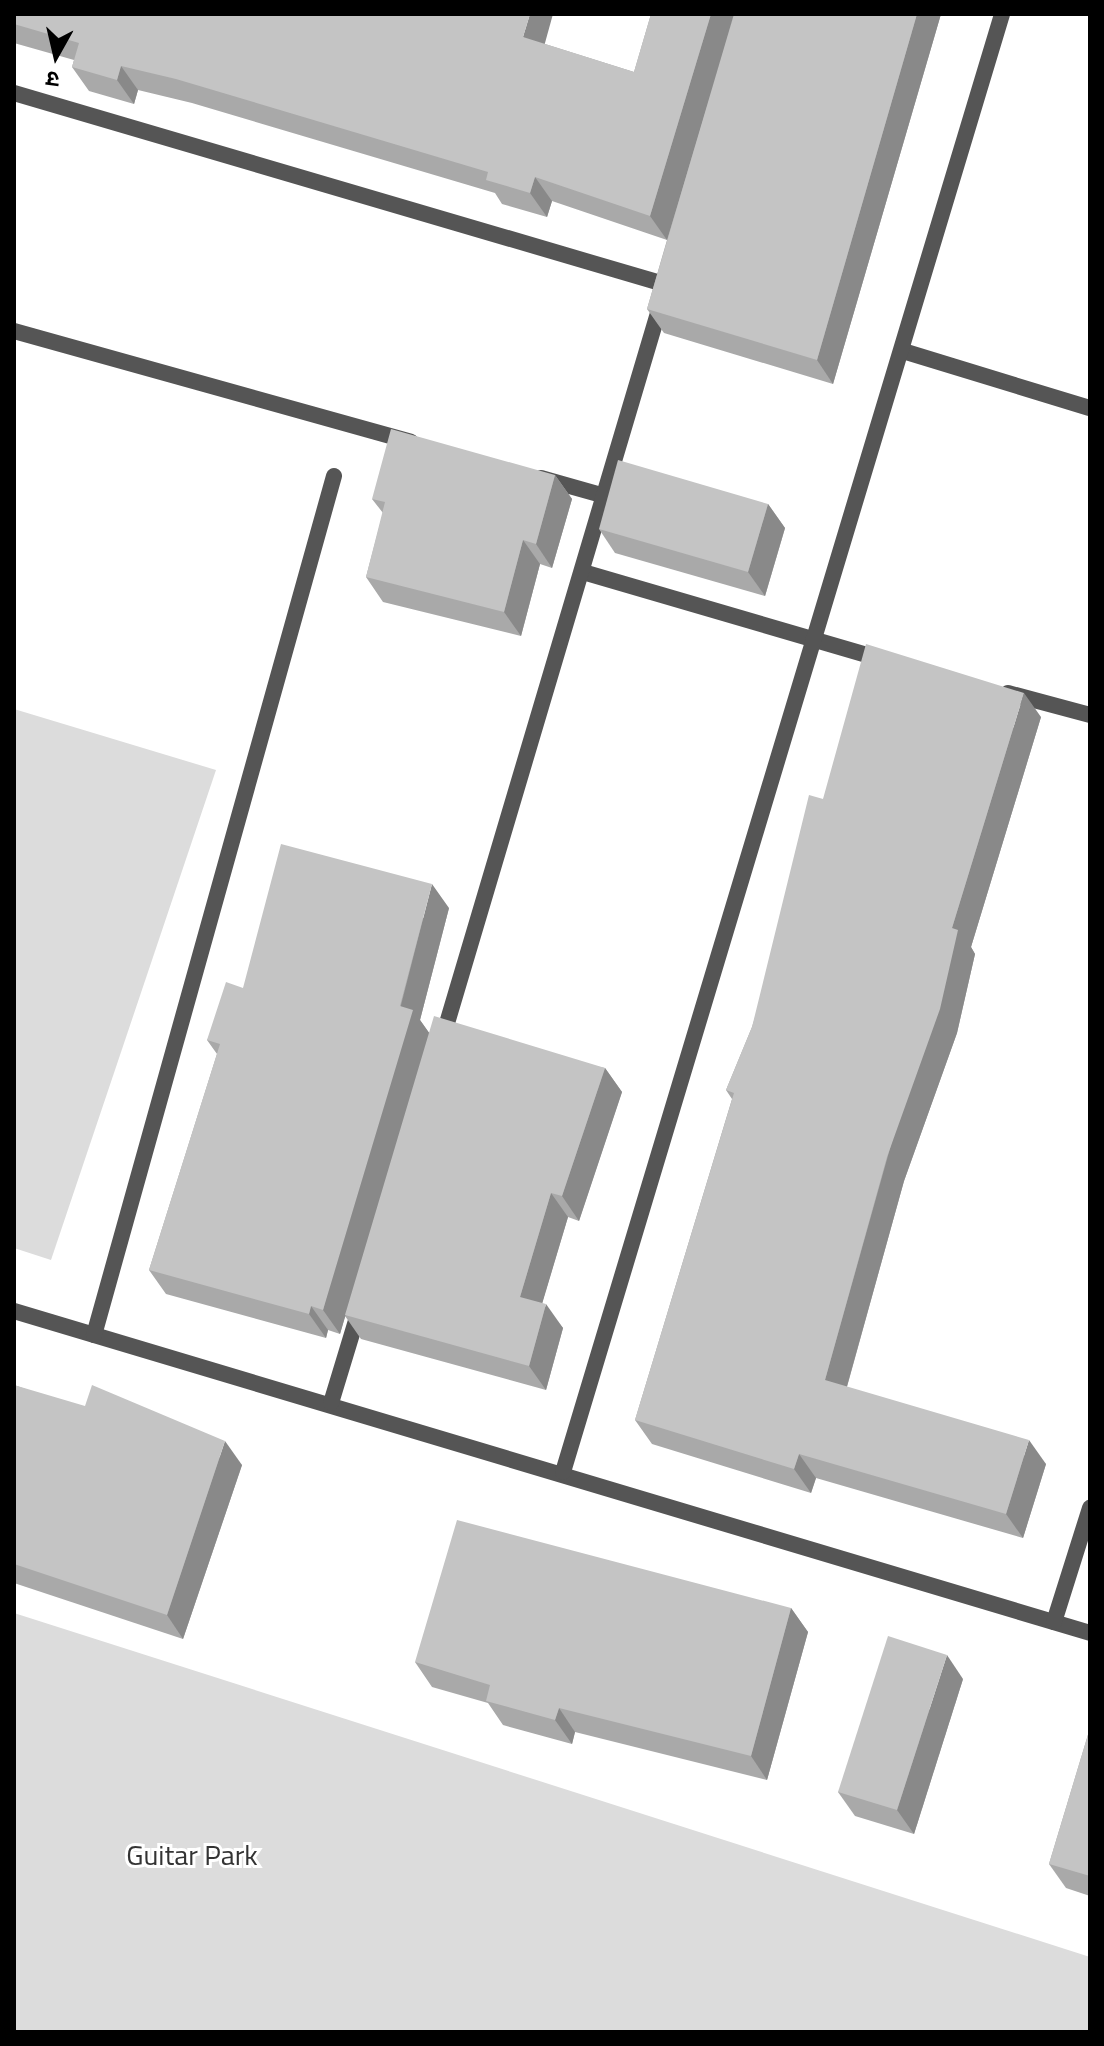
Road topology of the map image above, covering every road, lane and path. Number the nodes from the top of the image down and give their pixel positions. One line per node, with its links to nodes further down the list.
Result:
1 (1002, 14): 4 (street)
2 (14, 93): 9 (street)
3 (14, 331): 6 (street)
4 (903, 351): 5 (street); 11 (street)
5 (1090, 408)
6 (423, 445)
7 (514, 470): 9 (street)
8 (334, 476): 18 (street)
9 (605, 496): 10 (street)
10 (583, 572): 11 (street); 15 (street)
11 (817, 642): 12 (street); 20 (street)
12 (908, 666)
13 (984, 687): 14 (street)
14 (1090, 715)
15 (437, 1056)
16 (363, 1298): 19 (street)
17 (14, 1311): 18 (street)
18 (94, 1335): 19 (street)
19 (331, 1403): 20 (street)
20 (563, 1472): 22 (street)
21 (1090, 1508): 22 (street)
22 (1054, 1622): 23 (street)
23 (1090, 1633)

